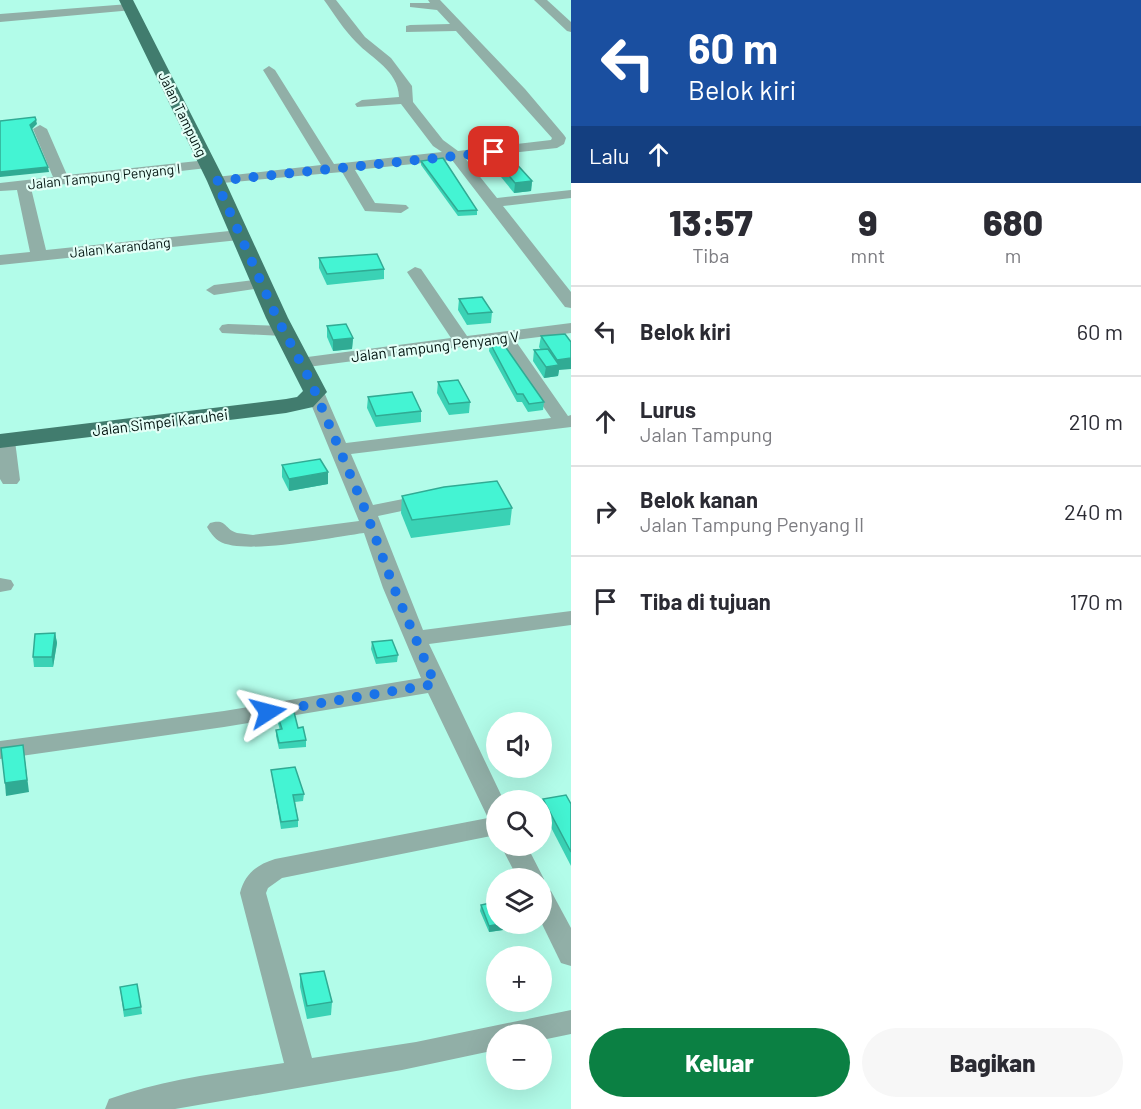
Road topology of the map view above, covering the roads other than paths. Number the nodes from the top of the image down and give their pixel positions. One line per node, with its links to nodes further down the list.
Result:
1 (330, 0): 13 (street)
2 (540, 0): 7 (street)
3 (437, 3): 5 (street); 9 (street)
4 (128, 4): 8 (street); 19 (main road, Jalan Tampung)
5 (414, 5)
6 (571, 11): 7 (street)
7 (554, 12): 10 (street)
8 (0, 18)
9 (459, 27): 11 (street); 16 (street, Jalan Tampung Penyang I)
10 (571, 28)
11 (410, 29)
12 (269, 70): 18 (street)
13 (405, 100): 14 (street); 16 (street)
14 (362, 104)
15 (40, 129): 20 (street)
16 (456, 156): 17 (street, Jalan Tampung Penyang I); 24 (street)
17 (347, 168): 18 (street, Jalan Tampung Penyang I); 25 (street)
18 (331, 170): 19 (street, Jalan Tampung Penyang I)
19 (212, 173): 20 (street, Jalan Tampung Penyang I); 26 (main road, Jalan Tampung)
20 (62, 180): 21 (street, Jalan Tampung Penyang I)
21 (23, 184): 22 (street, Jalan Tampung Penyang I); 27 (street)
22 (0, 187)
23 (571, 194): 24 (street)
24 (493, 203): 32 (street)
25 (401, 208)
26 (239, 235): 27 (street, Jalan Karandang); 30 (main road, Jalan Tampung)
27 (39, 255): 28 (street, Jalan Karandang)
28 (0, 260)
29 (415, 273): 37 (street)
30 (261, 284): 31 (street); 35 (main road, Jalan Tampung)
31 (214, 290)
32 (571, 303)
33 (571, 328): 36 (street, Jalan Tampung Penyang V)
34 (228, 329): 35 (street)
35 (283, 331): 38 (main road, Jalan Tampung)
36 (505, 338): 37 (street, Jalan Tampung Penyang V); 40 (street)
37 (462, 342): 38 (street, Jalan Tampung Penyang V)
38 (300, 363): 39 (main road, Jalan Tampung)
39 (315, 392): 41 (main road, Jalan Simpei Karuhei); 42 (street)
40 (567, 422): 42 (street)
41 (2, 441): 43 (street)
42 (338, 450): 45 (street)
43 (10, 480)
44 (446, 496): 45 (street)
45 (369, 519): 46 (street); 48 (street)
46 (218, 526)
47 (571, 618): 48 (street)
48 (415, 638): 49 (street)
49 (435, 684): 50 (street); 51 (street)
50 (0, 750)
51 (486, 791)
52 (486, 828): 58 (street)
53 (552, 917): 54 (street)
54 (571, 954)
55 (571, 1022): 56 (street)
56 (552, 1026)
57 (486, 1039): 58 (street)
58 (301, 1071): 59 (street)
59 (120, 1109)

